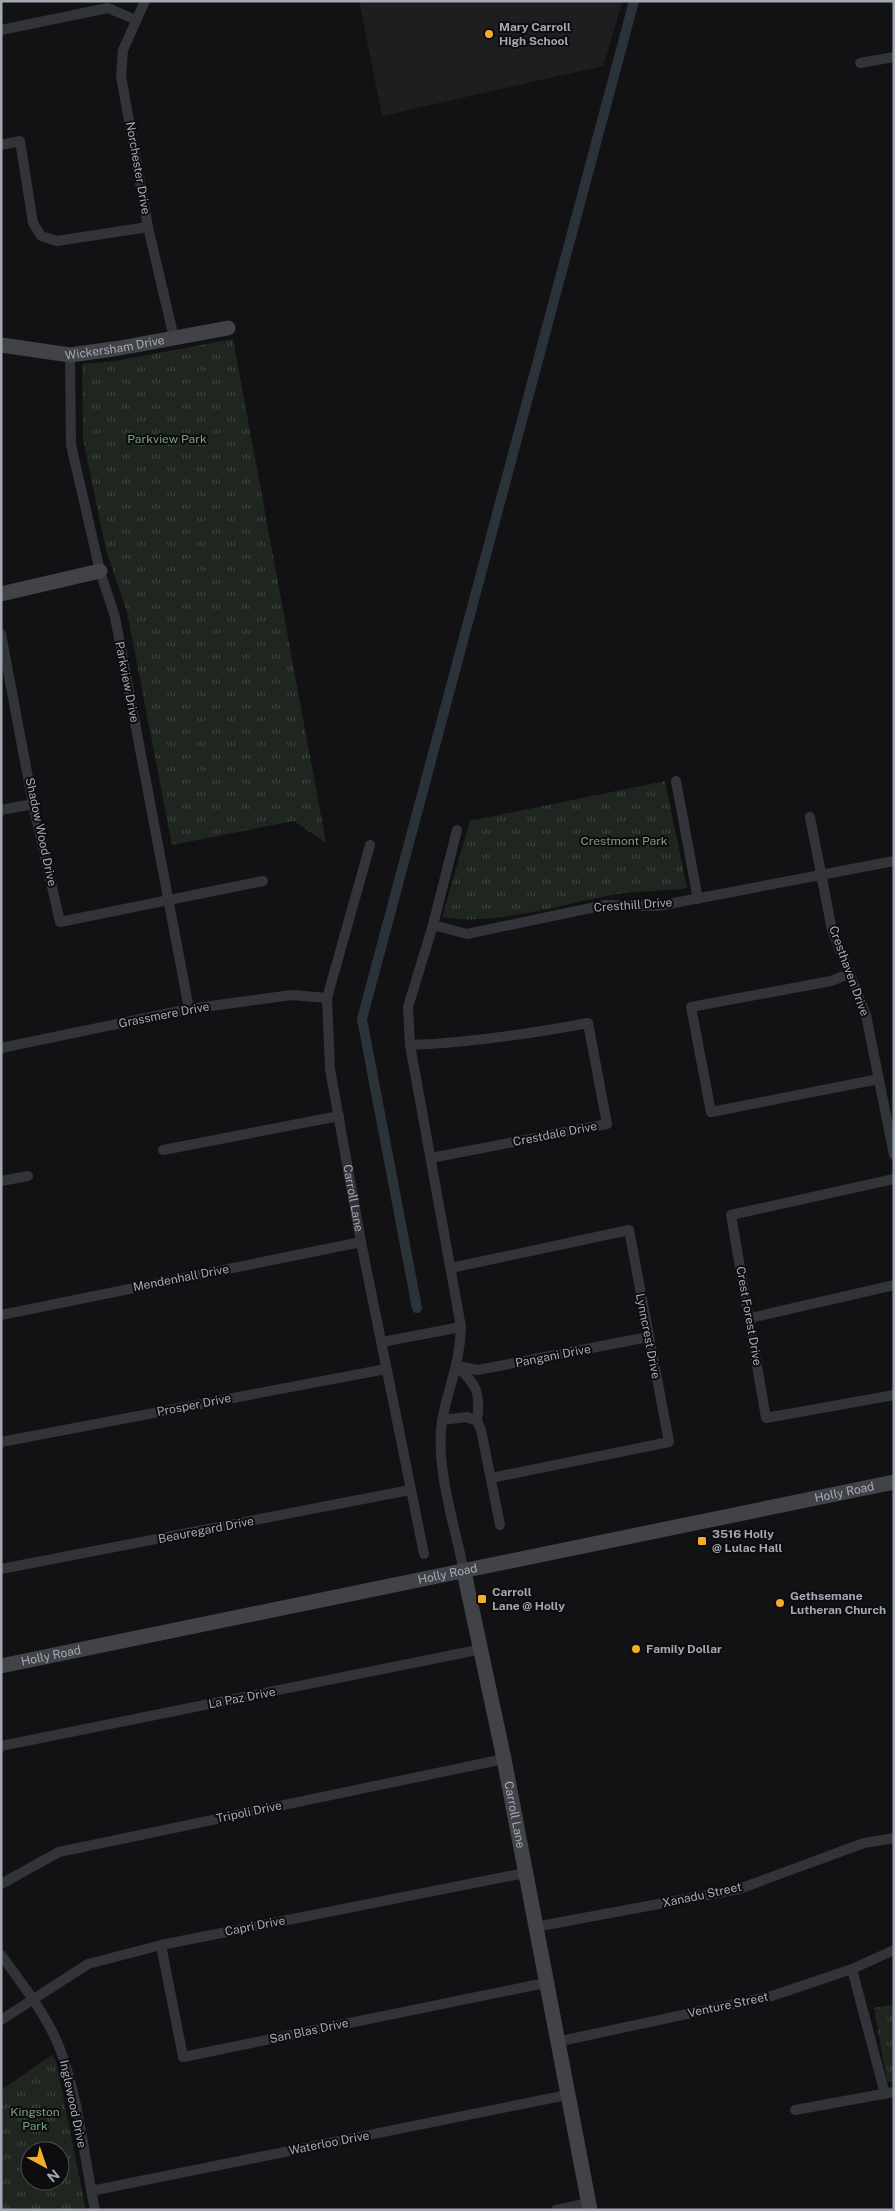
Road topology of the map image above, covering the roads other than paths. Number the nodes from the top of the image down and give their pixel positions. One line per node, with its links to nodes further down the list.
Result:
1 (145, 1): 2 (street, Norchester Drive)
2 (136, 20): 3 (street); 7 (street, Norchester Drive)
3 (1, 30)
4 (894, 57): 5 (street)
5 (860, 63)
6 (1, 144): 7 (street)
7 (148, 227): 9 (street, Norchester Drive)
8 (228, 328): 9 (street, Wickersham Drive)
9 (174, 338): 11 (street, Wickersham Drive)
10 (1, 345): 11 (street, Wickersham Drive)
11 (70, 355): 12 (street, Parkview Drive)
12 (100, 570): 13 (street); 25 (street, Parkview Drive)
13 (1, 594)
14 (1, 634): 16 (street, Shadow Wood Drive)
15 (676, 781): 24 (street)
16 (33, 804): 17 (street); 25 (street, Shadow Wood Drive)
17 (1, 810)
18 (810, 817): 22 (street, Cresthaven Drive)
19 (457, 830): 26 (street, Carroll Lane)
20 (370, 845): 28 (street, Carroll Lane)
21 (894, 861): 22 (street, Cresthill Drive)
22 (822, 874): 24 (street, Cresthill Drive); 27 (street, Cresthaven Drive)
23 (263, 881): 25 (street)
24 (698, 899): 26 (street, Cresthill Drive)
25 (168, 900): 29 (street, Parkview Drive)
26 (432, 925): 30 (street, Carroll Lane)
27 (850, 974): 32 (street, Cresthaven Drive); 32 (street)
28 (327, 998): 29 (street, Grassmere Drive); 33 (street, Carroll Lane)
29 (189, 1009): 31 (street, Grassmere Drive)
30 (410, 1045): 36 (street, Carroll Lane); 36 (street, Crestdale Drive)
31 (1, 1048)
32 (879, 1080): 35 (street, Cresthaven Drive)
33 (339, 1116): 34 (street); 40 (street, Carroll Lane)
34 (163, 1150)
35 (894, 1155)
36 (431, 1158): 41 (street, Carroll Lane)
37 (28, 1176): 39 (street)
38 (894, 1179): 44 (street, Crest Forest Drive)
39 (1, 1182)
40 (361, 1242): 43 (street, Mendenhall Drive); 47 (street, Carroll Lane)
41 (451, 1268): 45 (street, Carroll Lane); 46 (street, Lynncrest Drive)
42 (894, 1286): 44 (street)
43 (1, 1315)
44 (750, 1318): 50 (street, Crest Forest Drive)
45 (461, 1327): 47 (street); 48 (street, Carroll Lane)
46 (648, 1338): 48 (street, Pangani Drive); 54 (street, Lynncrest Drive)
47 (382, 1342): 49 (street, Carroll Lane)
48 (457, 1366): 51 (street, Carroll Lane); 52 (street)
49 (386, 1369): 53 (street, Prosper Drive); 56 (street, Carroll Lane)
50 (894, 1395)
51 (442, 1420): 52 (street); 60 (street, Carroll Lane)
52 (477, 1421): 54 (street)
53 (1, 1442)
54 (491, 1478): 57 (street)
55 (894, 1482): 60 (street, Holly Road)
56 (410, 1490): 58 (street, Carroll Lane); 59 (street, Beauregard Drive)
57 (500, 1525)
58 (424, 1554)
59 (1, 1569)
60 (464, 1572): 61 (street, Carroll Lane); 62 (street, Holly Road)
61 (482, 1649): 63 (street, La Paz Drive); 64 (street, Carroll Lane)
62 (1, 1666)
63 (1, 1746)
64 (504, 1759): 66 (street, Carroll Lane); 67 (street, Tripoli Drive)
65 (894, 1838): 68 (street, Xanadu Street)
66 (525, 1873): 68 (street, Carroll Lane); 69 (street, Capri Drive)
67 (1, 1884)
68 (535, 1927): 73 (street, Carroll Lane)
69 (161, 1945): 73 (street, San Blas Drive); 74 (street, Capri Drive)
70 (894, 1950): 72 (street, Venture Street)
71 (1, 1955): 74 (street, Inglewood Drive)
72 (852, 1969): 76 (street, Venture Street); 77 (street)
73 (545, 1983): 76 (street, Carroll Lane)
74 (32, 1999): 75 (street, Capri Drive); 80 (street, Inglewood Drive)
75 (1, 2020)
76 (556, 2042): 78 (street, Carroll Lane)
77 (889, 2093): 79 (street)
78 (567, 2095): 80 (street, Waterloo Drive); 81 (street, Carroll Lane)
79 (795, 2110)
80 (91, 2191): 82 (street, Inglewood Drive)
81 (589, 2206): 83 (street)
82 (95, 2210)
83 (556, 2210)

